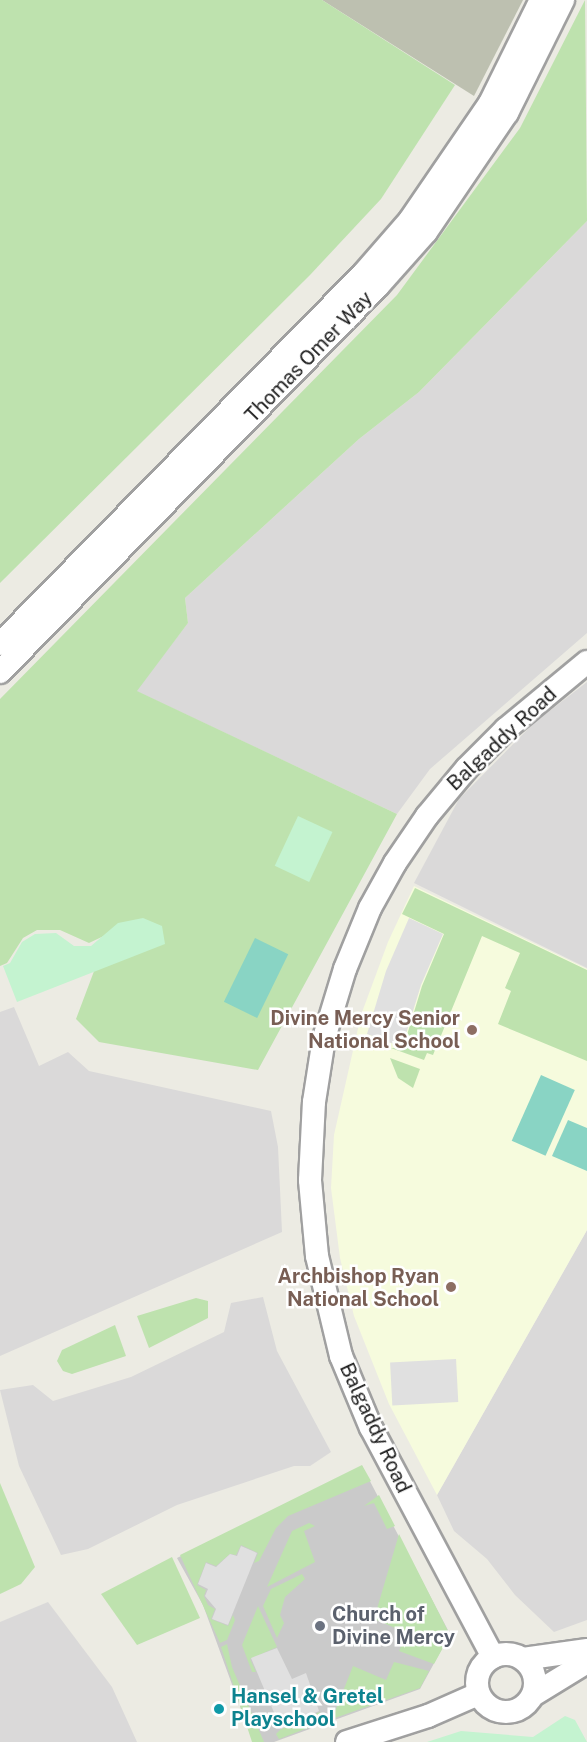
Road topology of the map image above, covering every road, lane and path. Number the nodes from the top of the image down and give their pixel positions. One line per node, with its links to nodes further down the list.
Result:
1 (542, 0): 3 (street, Thomas Omer Way)
2 (563, 0): 5 (street, Thomas Omer Way)
3 (0, 644)
4 (587, 662): 7 (street, Balgaddy Road)
5 (0, 672)
6 (587, 1650): 8 (street)
7 (493, 1657): 8 (street); 10 (street)
8 (523, 1659): 11 (street)
9 (587, 1662): 11 (street)
10 (478, 1694): 11 (street); 12 (street)
11 (533, 1695)
12 (346, 1742)

